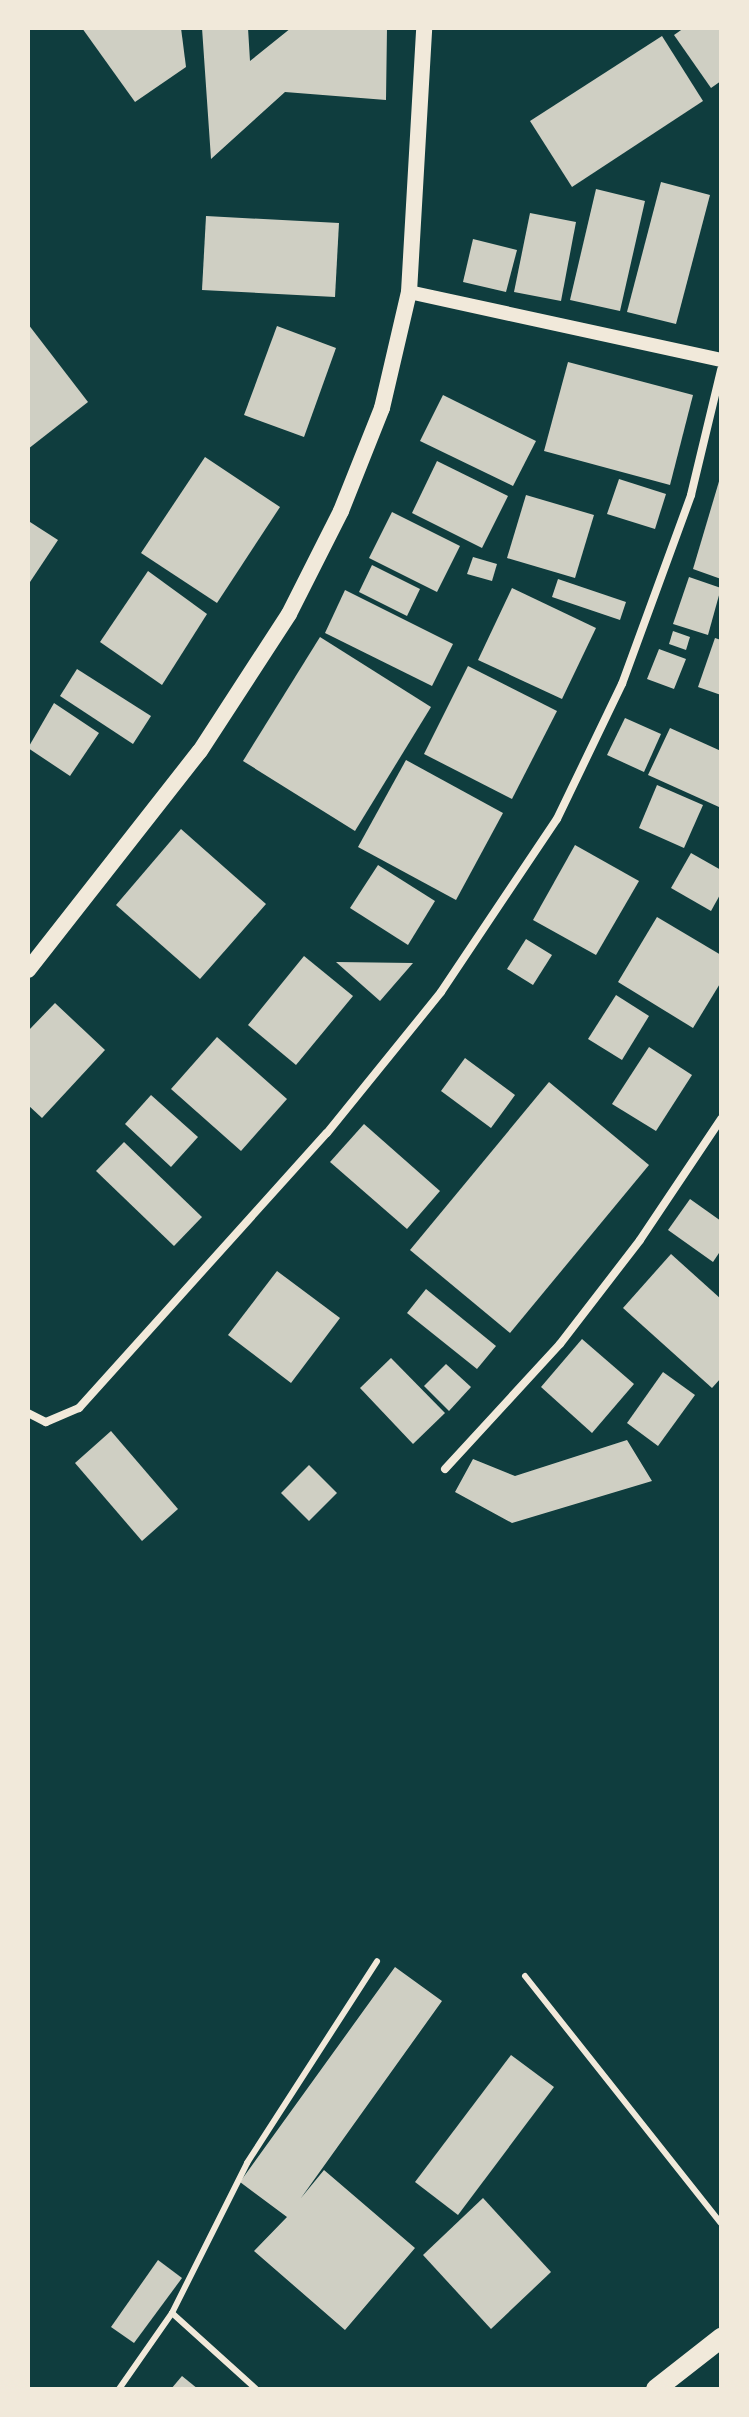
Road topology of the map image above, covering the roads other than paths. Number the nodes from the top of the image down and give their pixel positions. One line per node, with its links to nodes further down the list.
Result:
1 (424, 28): 2 (main road)
2 (409, 292): 3 (street); 5 (main road)
3 (721, 360)
4 (721, 370): 7 (street)
5 (28, 970)
6 (721, 1119): 8 (street)
7 (28, 1413)
8 (445, 1469)
9 (377, 1961): 12 (lane)
10 (525, 1976): 11 (lane)
11 (721, 2223)
12 (172, 2313): 14 (lane); 15 (lane)
13 (721, 2338): 16 (main road)
14 (119, 2389)
15 (256, 2389)
16 (656, 2389)

